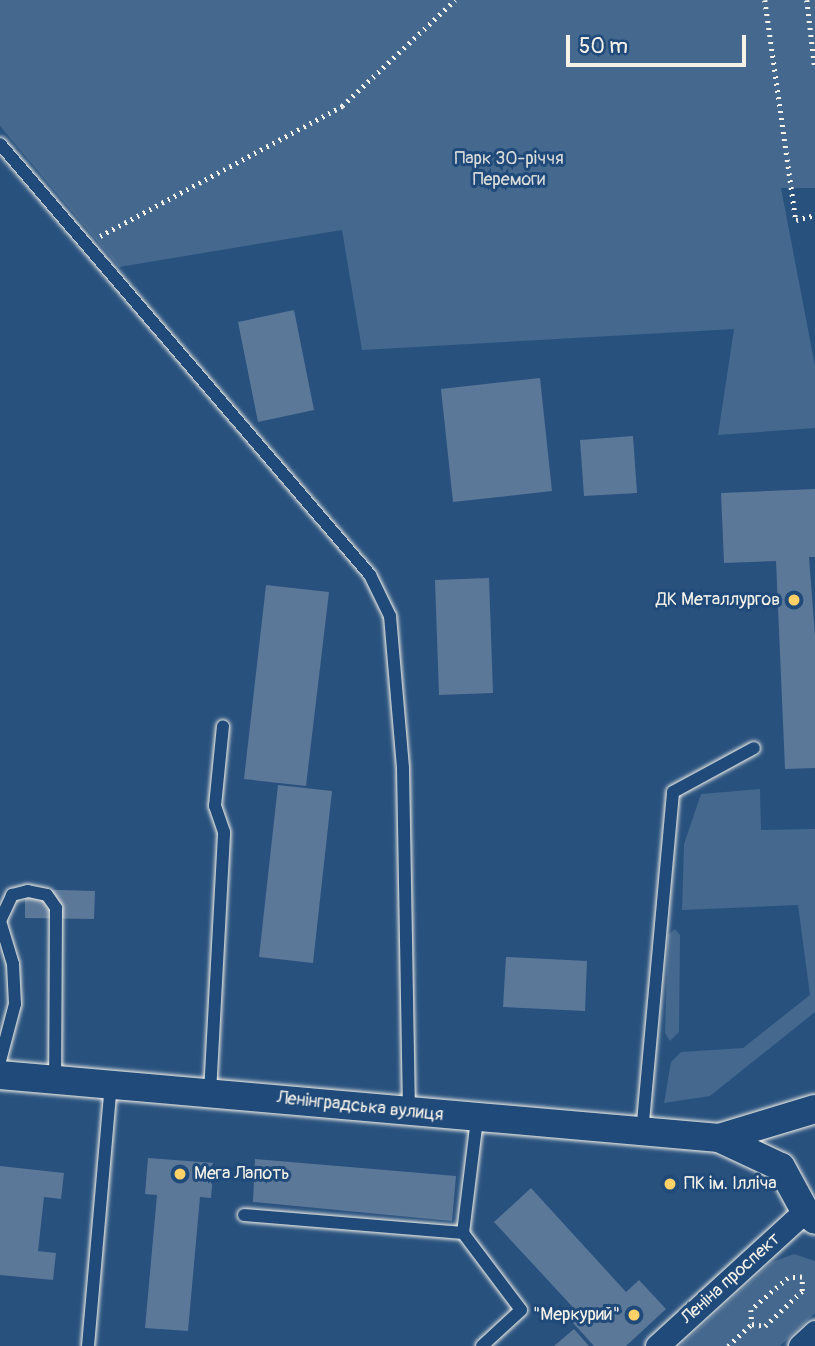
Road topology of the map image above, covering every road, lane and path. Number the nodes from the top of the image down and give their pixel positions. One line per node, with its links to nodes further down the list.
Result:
1 (455, 0): 7 (path)
2 (765, 0): 6 (path)
3 (807, 0): 4 (path)
4 (815, 69)
5 (0, 144): 7 (lane)
6 (815, 215)
7 (85, 244): 16 (lane)
8 (223, 726): 14 (lane)
9 (754, 748): 18 (lane)
10 (0, 1061): 12 (lane)
11 (0, 1075): 12 (street, Ленінградська вулиця)
12 (55, 1080): 13 (street, Ленінградська вулиця)
13 (111, 1084): 14 (street, Ленінградська вулиця); 25 (lane)
14 (211, 1093): 16 (street, Ленінградська вулиця)
15 (815, 1109): 19 (street)
16 (409, 1110): 17 (street, Ленінградська вулиця)
17 (477, 1119): 18 (street, Ленінградська вулиця); 22 (lane)
18 (642, 1134): 19 (street, Ленінградська вулиця)
19 (719, 1138): 21 (street)
20 (244, 1215): 22 (lane)
21 (810, 1215): 27 (street, Леніна проспект)
22 (463, 1233): 26 (lane)
23 (752, 1324): 23 (path); 28 (path)
24 (815, 1332): 29 (street)
25 (88, 1346)
26 (482, 1346)
27 (657, 1346)
28 (728, 1346)
29 (800, 1346)

